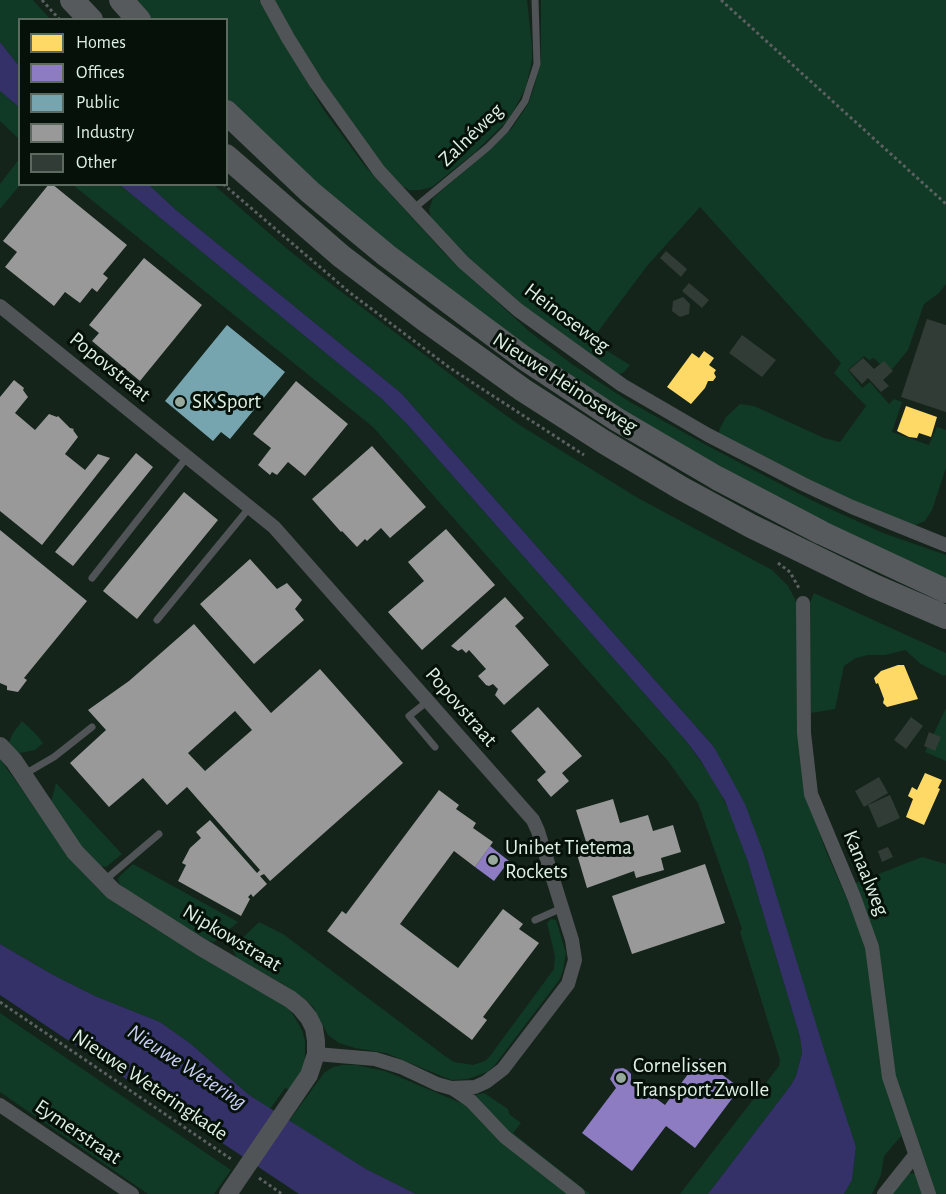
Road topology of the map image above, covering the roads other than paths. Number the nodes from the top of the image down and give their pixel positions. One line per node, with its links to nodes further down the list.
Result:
1 (72, 0): 5 (highway)
2 (121, 0): 6 (highway)
3 (267, 0): 9 (street, Heinoseweg)
4 (535, 0): 9 (lane, Zalnéweg)
5 (89, 18)
6 (137, 18)
7 (228, 114): 15 (highway, Nieuwe Heinoseweg)
8 (228, 158): 17 (highway, Nieuwe Heinoseweg)
9 (413, 209): 13 (street, Heinoseweg)
10 (0, 306): 11 (street, Popovstraat)
11 (187, 457): 12 (street, Popovstraat); 14 (lane)
12 (249, 507): 18 (lane); 19 (street, Popovstraat)
13 (946, 545)
14 (92, 578)
15 (946, 591)
16 (803, 603): 31 (street, Kanaalweg)
17 (946, 617)
18 (157, 620)
19 (428, 701): 22 (lane); 26 (street, Popovstraat)
20 (92, 727): 23 (lane)
21 (0, 746): 23 (street, Nipkowstraat)
22 (435, 747)
23 (23, 775): 25 (street, Nipkowstraat)
24 (159, 834): 25 (lane)
25 (103, 882): 28 (street, Nipkowstraat)
26 (562, 908): 27 (lane); 29 (street, Popovstraat)
27 (535, 920)
28 (316, 1054): 29 (street, Popovstraat); 32 (street, Nipkowstraat)
29 (452, 1088): 34 (street)
30 (0, 1105): 33 (street, Eymerstraat)
31 (915, 1155): 35 (street); 36 (street, Kanaalweg)
32 (233, 1187)
33 (132, 1194)
34 (578, 1194)
35 (884, 1194)
36 (929, 1194)

